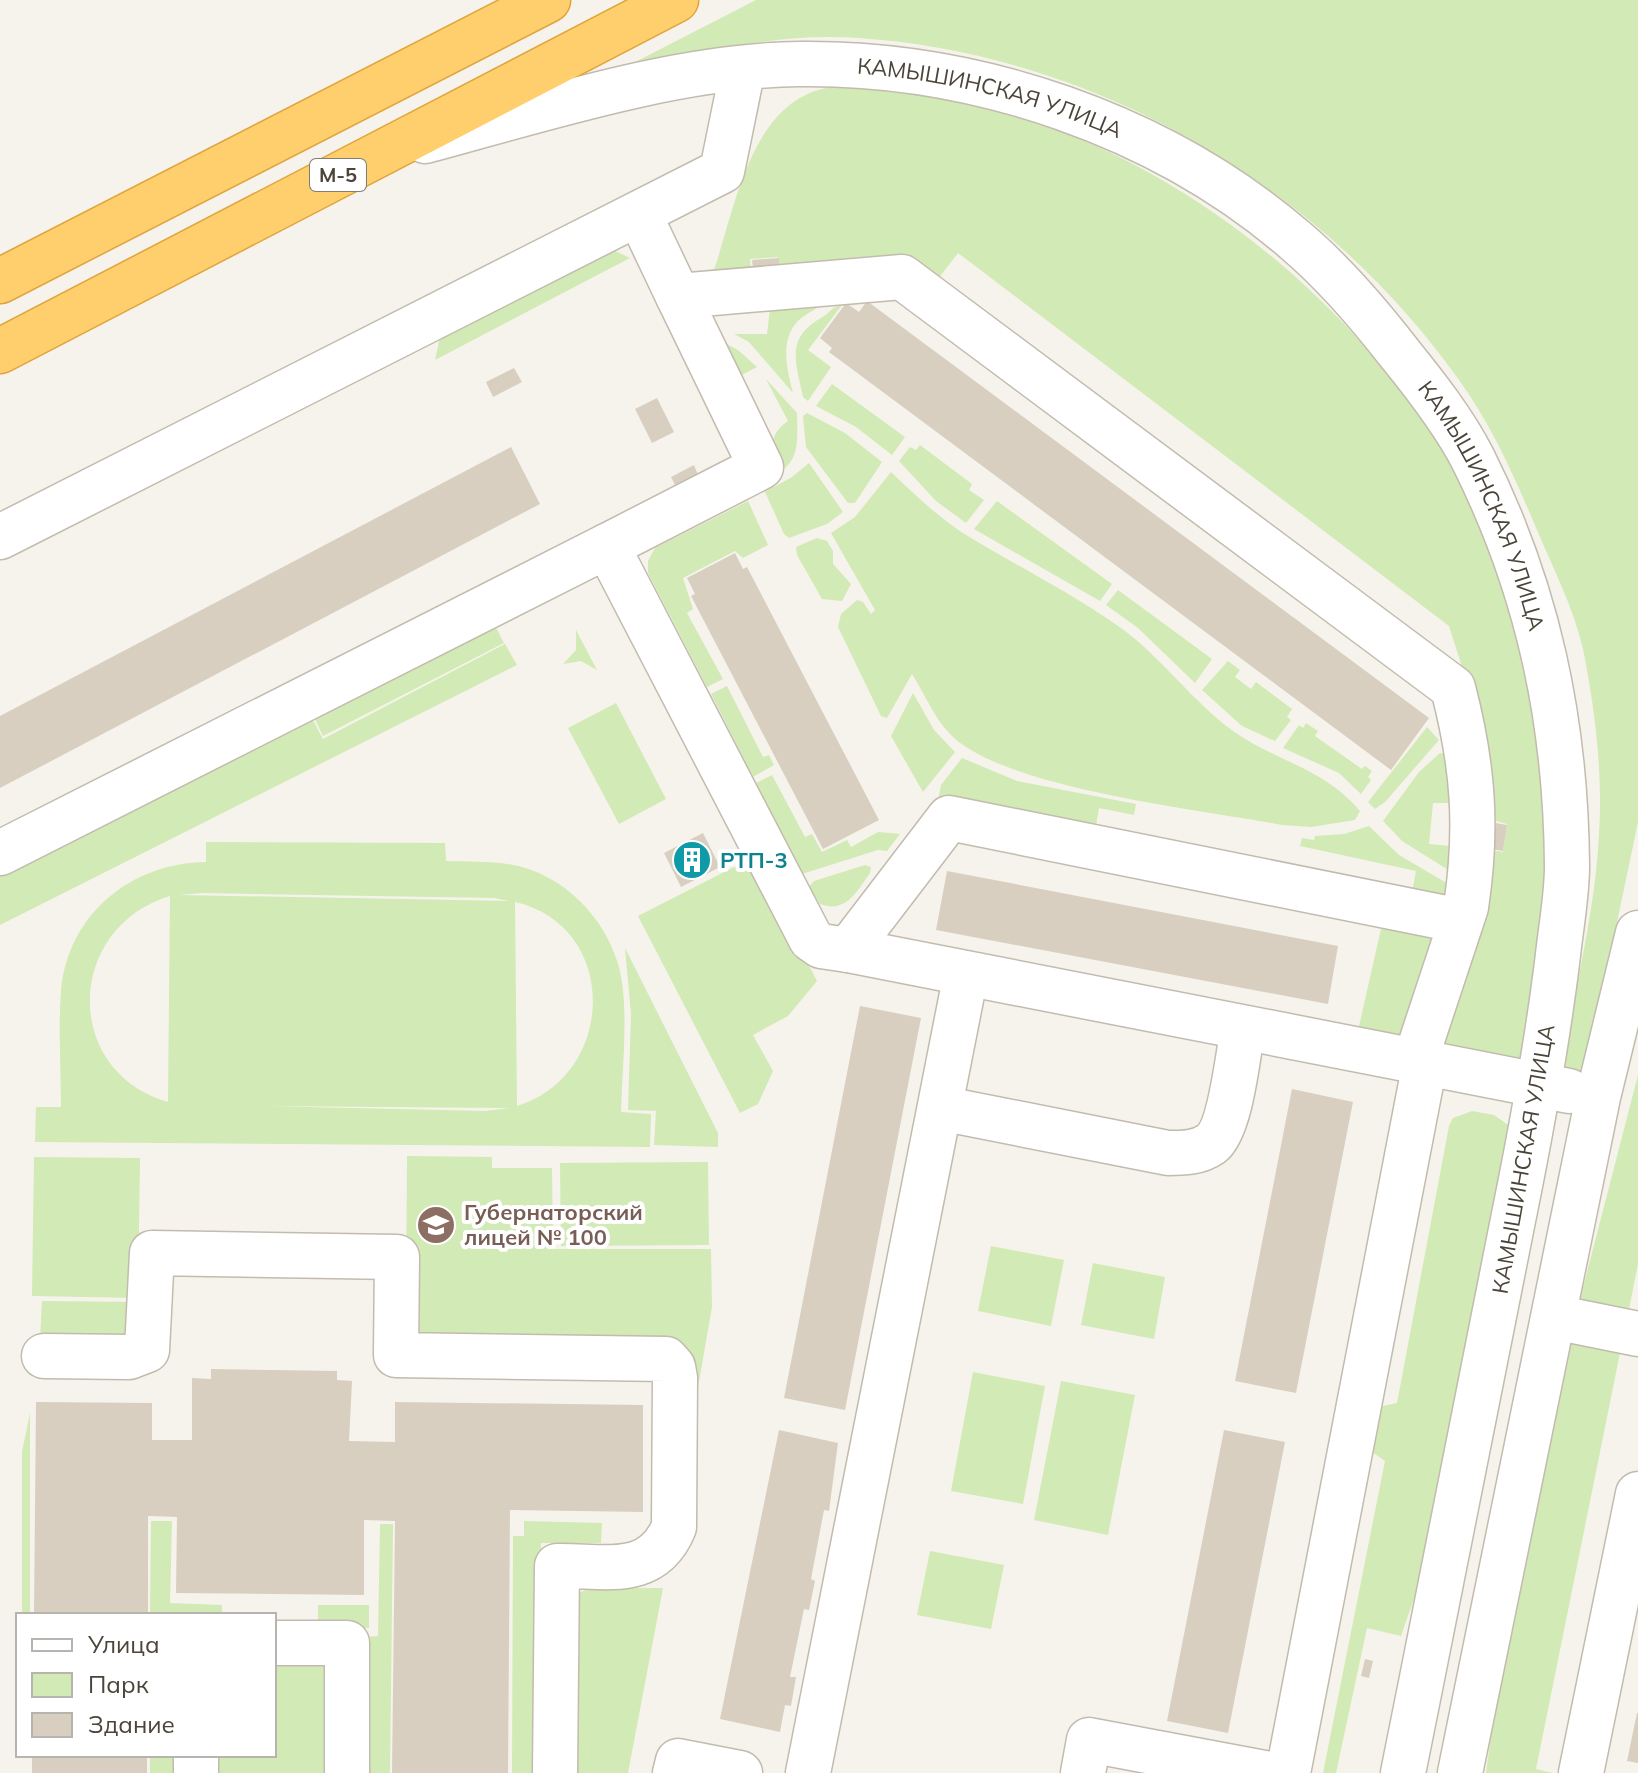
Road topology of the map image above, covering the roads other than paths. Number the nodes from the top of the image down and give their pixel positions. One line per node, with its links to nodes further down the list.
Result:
1 (548, 0): 6 (highway)
2 (676, 0): 4 (highway, М-5)
3 (743, 68): 4 (street, КАМЫШИНСКАЯ УЛИЦА); 5 (street); 18 (street, КАМЫШИНСКАЯ УЛИЦА)
4 (380, 153): 8 (highway, М-5)
5 (639, 214): 7 (street); 9 (street)
6 (0, 281)
7 (678, 296): 10 (street); 12 (street)
8 (0, 351)
9 (0, 537)
10 (607, 546): 11 (street); 14 (street)
11 (0, 853)
12 (1461, 921): 14 (street); 17 (street)
13 (1638, 933): 19 (street)
14 (848, 950): 15 (street)
15 (966, 974): 16 (street); 20 (street)
16 (1243, 1028): 17 (street); 20 (street)
17 (1420, 1062): 18 (street); 33 (street)
18 (1540, 1085): 19 (street); 34 (street, КАМЫШИНСКАЯ УЛИЦА)
19 (1598, 1097): 21 (street)
20 (940, 1108): 30 (street)
21 (1554, 1317): 22 (street); 35 (street)
22 (1638, 1334)
23 (44, 1356): 27 (street)
24 (1638, 1494): 36 (street)
25 (276, 1643): 26 (street)
26 (347, 1773)
27 (555, 1773)
28 (675, 1773): 29 (street)
29 (740, 1773)
30 (808, 1773)
31 (1083, 1773): 32 (street)
32 (1265, 1773)
33 (1288, 1773)
34 (1403, 1773)
35 (1460, 1773)
36 (1581, 1773)

